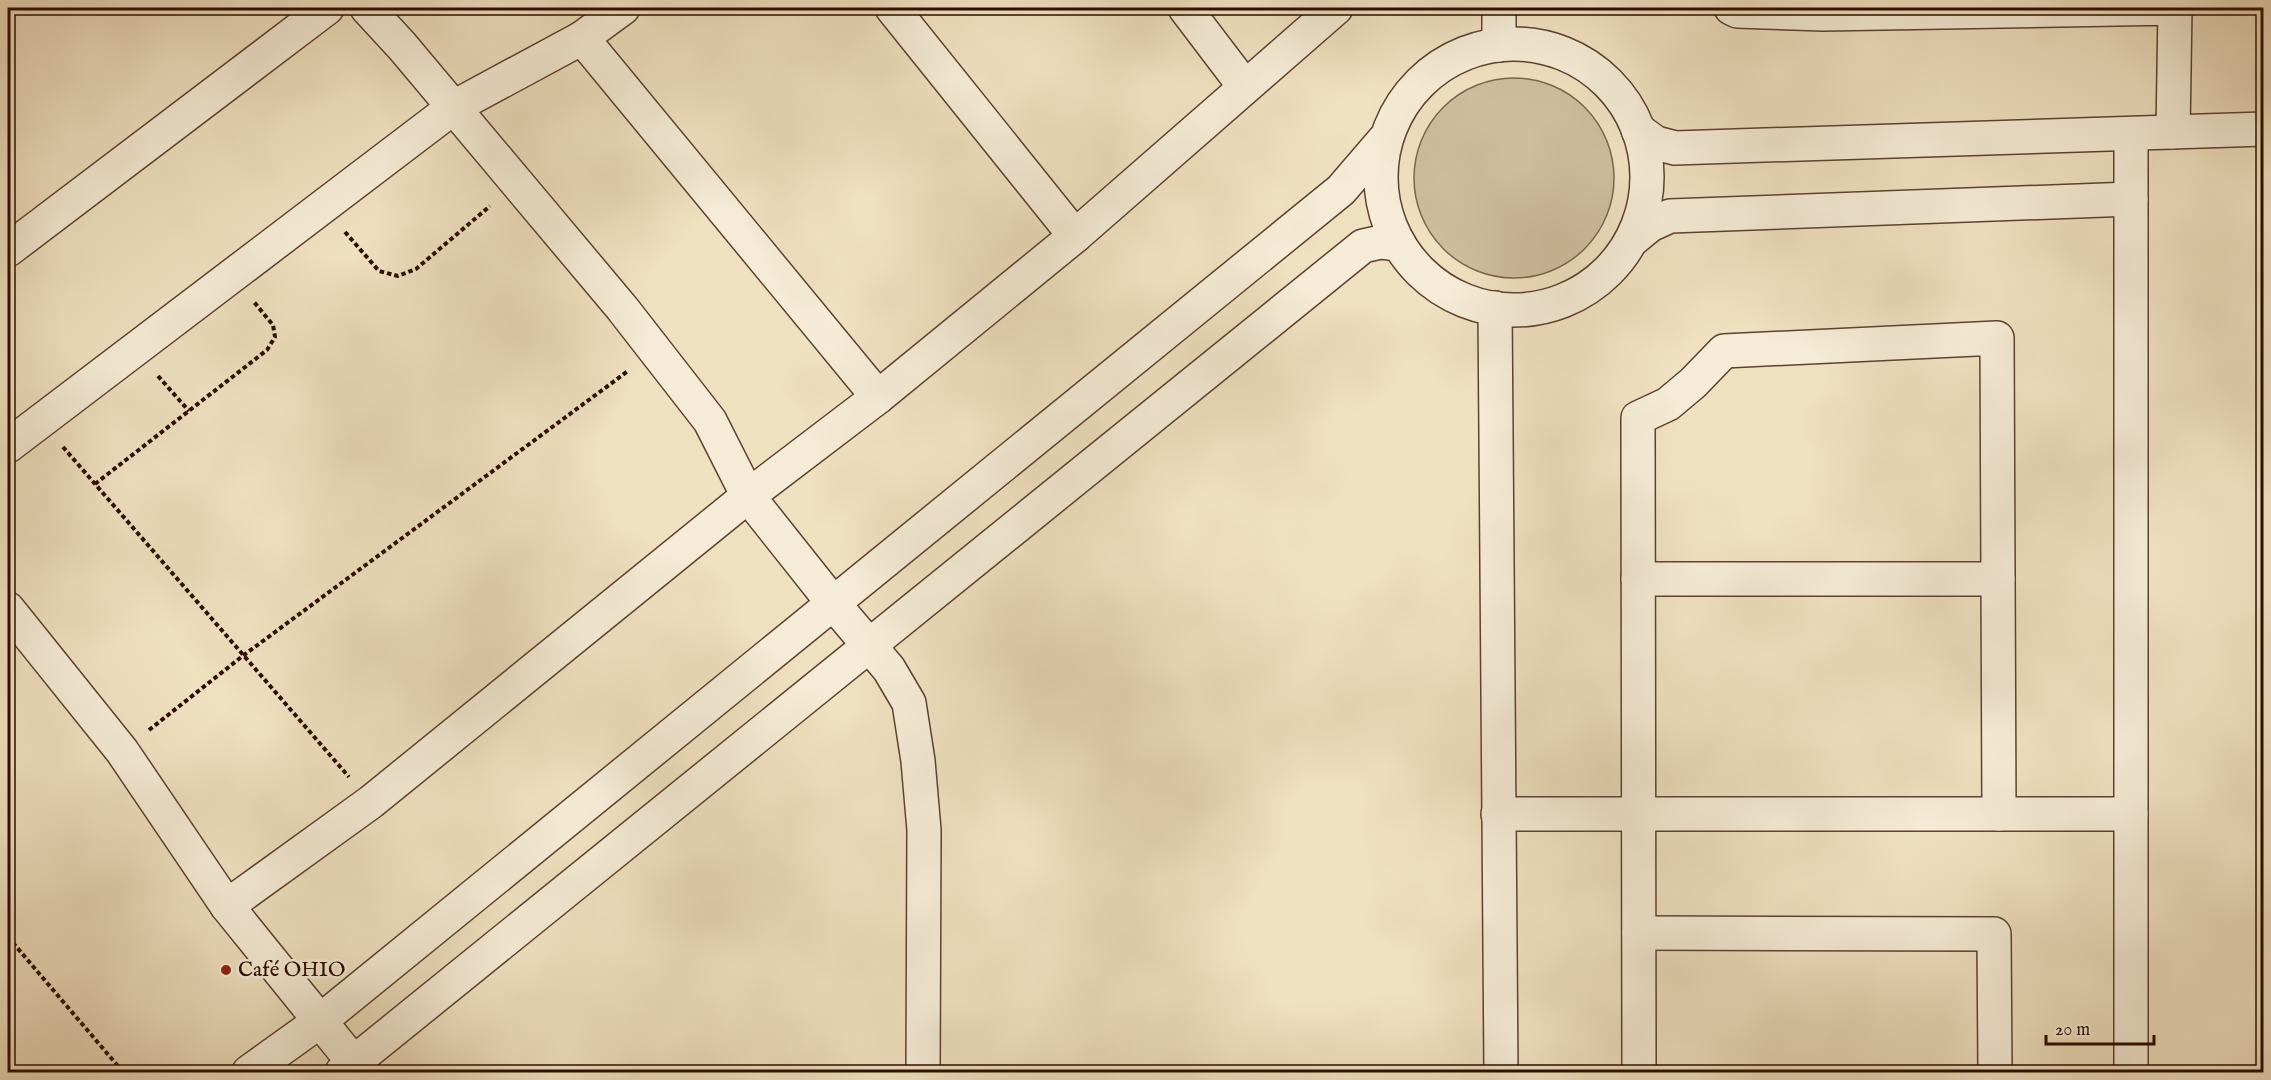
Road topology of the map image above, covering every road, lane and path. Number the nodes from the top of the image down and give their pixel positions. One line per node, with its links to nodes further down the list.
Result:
1 (327, 8): 26 (street)
2 (367, 8): 14 (street)
3 (623, 8): 11 (street)
4 (892, 8): 23 (street)
5 (1185, 8): 13 (street)
6 (1336, 8): 13 (street)
7 (1500, 8): 12 (street)
8 (1731, 8): 10 (street)
9 (2058, 9): 10 (street); 17 (street)
10 (1822, 11)
11 (582, 38): 14 (street); 31 (street)
12 (1499, 45): 16 (street); 19 (street)
13 (1245, 87): 23 (street)
14 (454, 107): 20 (street); 22 (street)
15 (2264, 129): 17 (street)
16 (1638, 130): 18 (street); 24 (street)
17 (2174, 132): 18 (street)
18 (2131, 134): 21 (street)
19 (1384, 140): 25 (street); 39 (street)
20 (517, 183): 22 (path); 30 (street)
21 (2131, 199): 24 (street); 48 (street)
22 (322, 207): 27 (street)
23 (1075, 236): 31 (street)
24 (1633, 239): 28 (street)
25 (1399, 244): 28 (street); 41 (street)
26 (8, 250)
27 (232, 276): 29 (street); 32 (path)
28 (1495, 308): 45 (street)
29 (135, 350): 32 (path); 33 (street)
30 (655, 351): 36 (street); 42 (path)
31 (878, 397): 36 (street)
32 (189, 411): 35 (path)
33 (41, 421): 34 (street); 35 (path)
34 (8, 446)
35 (95, 484): 42 (path)
36 (748, 496): 39 (street); 44 (street)
37 (1638, 579): 38 (street); 38 (street); 46 (street)
38 (1998, 579): 47 (street)
39 (833, 603): 41 (street); 52 (street)
40 (8, 609): 43 (street)
41 (869, 646): 53 (street); 56 (street)
42 (244, 655): 43 (path); 44 (path)
43 (122, 751): 49 (street)
44 (371, 802): 49 (street)
45 (1498, 814): 46 (street); 57 (street)
46 (1639, 814): 47 (street); 50 (street)
47 (1999, 814): 48 (street)
48 (2131, 814): 60 (street)
49 (227, 906): 52 (street)
50 (1639, 933): 58 (street); 59 (street)
51 (8, 937): 54 (path)
52 (320, 1021): 53 (street); 55 (street)
53 (348, 1068)
54 (123, 1072)
55 (249, 1072)
56 (923, 1072)
57 (1501, 1072)
58 (1639, 1072)
59 (1995, 1072)
60 (2131, 1072)

